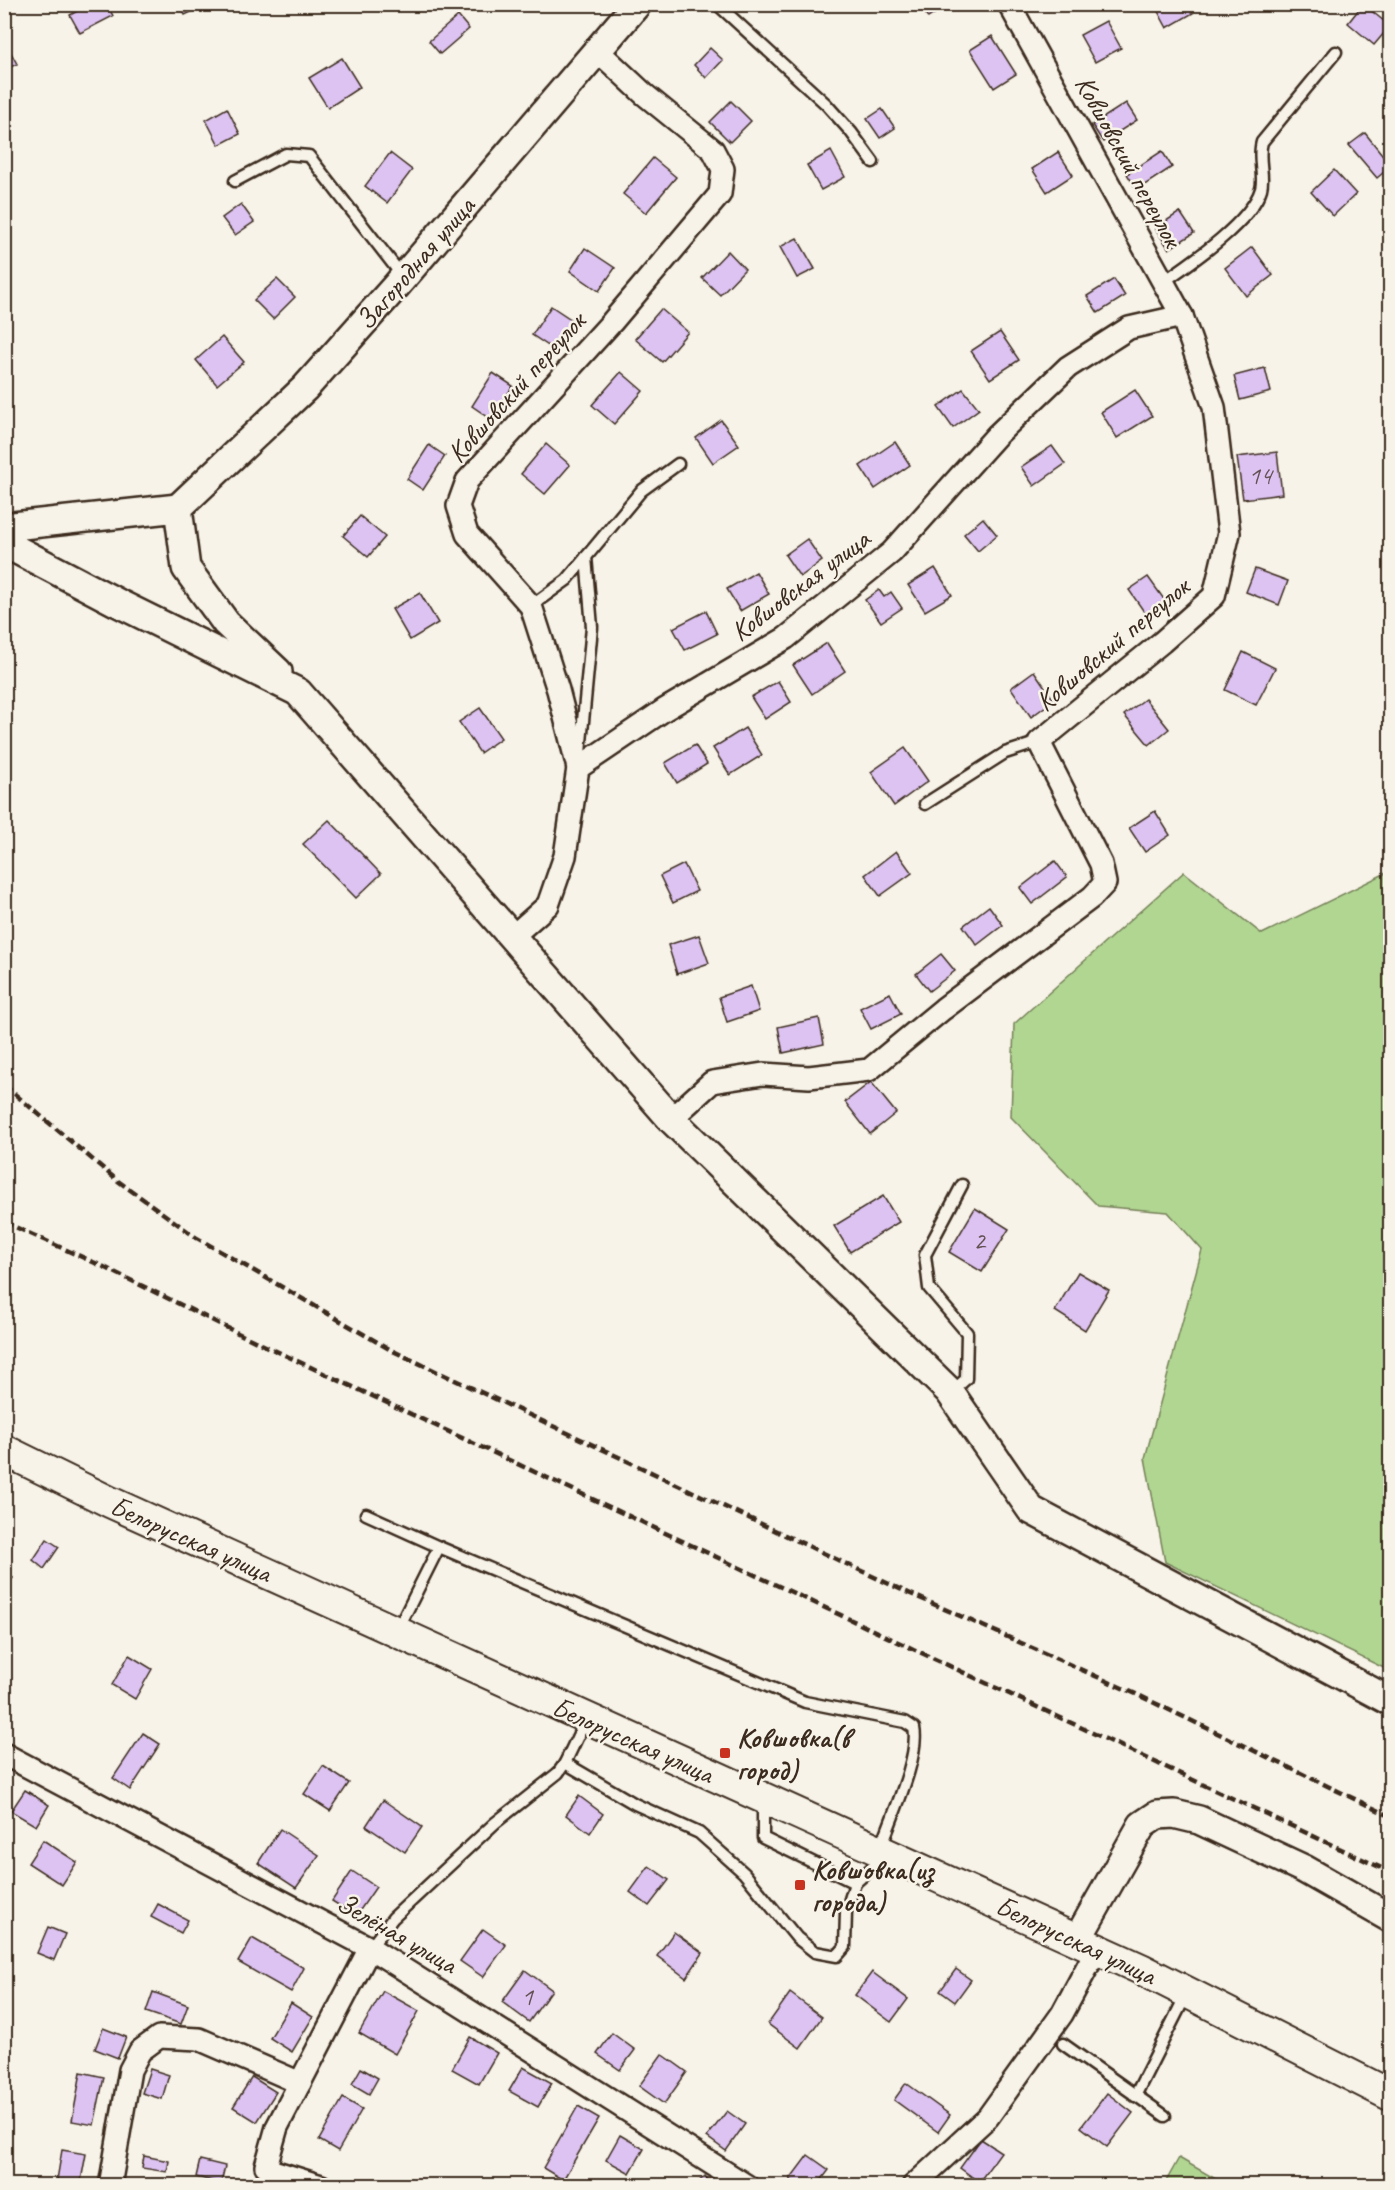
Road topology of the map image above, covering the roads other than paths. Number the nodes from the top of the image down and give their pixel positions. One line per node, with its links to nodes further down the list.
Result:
1 (637, 4): 4 (street, Загородная улица)
2 (717, 4): 6 (lane)
3 (1009, 4): 9 (street, Ковшовский переулок)
4 (598, 51): 8 (street, Загородная улица); 16 (street, Ковшовский переулок)
5 (1336, 52): 9 (lane)
6 (873, 162)
7 (235, 181): 8 (lane)
8 (403, 277): 12 (street, Загородная улица)
9 (1163, 282): 10 (street, Ковшовский переулок)
10 (1182, 316): 18 (street, Ковшовский переулок); 19 (street, Ковшовская улица)
11 (678, 464): 15 (lane)
12 (178, 508): 13 (street); 17 (street)
13 (4, 527)
14 (4, 543): 17 (street)
15 (586, 556): 16 (lane); 19 (lane)
16 (531, 606): 19 (street, Ковшовский переулок)
17 (298, 692): 21 (street)
18 (1039, 742): 20 (lane); 22 (street, Ковшовский переулок)
19 (578, 768): 21 (street)
20 (925, 804)
21 (513, 936): 22 (street)
22 (671, 1119): 24 (street)
23 (962, 1185): 24 (lane)
24 (949, 1391): 29 (street)
25 (4, 1450): 28 (main road, Белорусская улица)
26 (366, 1514): 27 (lane)
27 (439, 1547): 28 (lane); 34 (lane)
28 (396, 1632): 30 (main road, Белорусская улица)
29 (1390, 1701)
30 (586, 1719): 32 (lane); 33 (main road, Белорусская улица)
31 (4, 1754): 38 (street, Зелёная улица)
32 (565, 1763): 35 (lane); 38 (lane)
33 (763, 1798): 34 (main road, Белорусская улица); 35 (lane)
34 (883, 1852): 35 (lane); 37 (main road, Белорусская улица)
35 (855, 1883)
36 (1390, 1918): 37 (street)
37 (1087, 1944): 39 (main road, Белорусская улица); 48 (street)
38 (370, 1947): 41 (street); 47 (street, Зелёная улица)
39 (1187, 1992): 42 (main road, Белорусская улица); 43 (lane)
40 (1064, 2044): 43 (lane)
41 (300, 2083): 45 (street); 46 (street)
42 (1390, 2095)
43 (1134, 2096): 44 (lane)
44 (1165, 2116)
45 (110, 2186)
46 (321, 2186)
47 (747, 2186)
48 (913, 2186)

